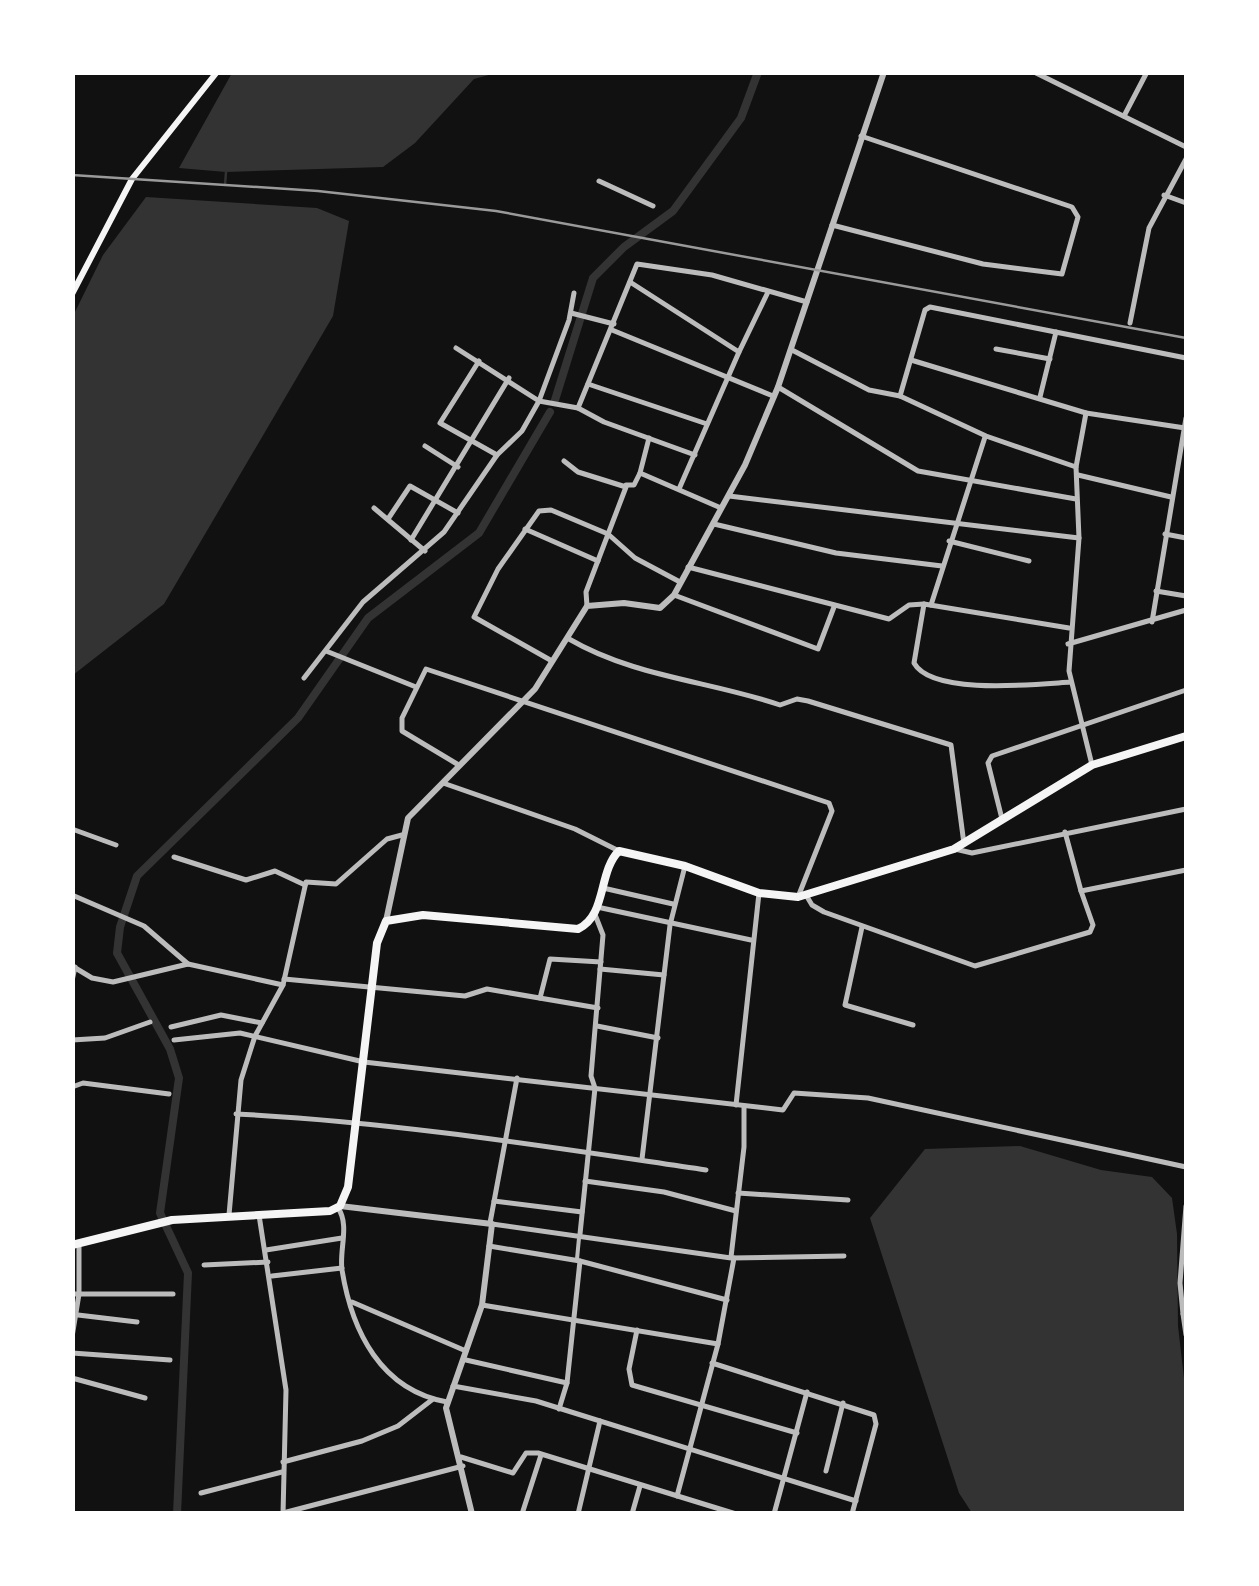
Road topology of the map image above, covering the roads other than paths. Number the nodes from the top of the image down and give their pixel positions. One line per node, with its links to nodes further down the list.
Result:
1 (216, 72): 17 (main road)
2 (884, 72): 6 (street)
3 (1034, 72): 5 (street)
4 (1147, 72): 5 (street)
5 (1124, 116): 7 (street)
6 (861, 136): 13 (street); 13 (street)
7 (1186, 147)
8 (1186, 158): 10 (street)
9 (599, 181): 12 (street)
10 (1164, 195): 11 (street); 20 (street)
11 (1186, 203)
12 (653, 206)
13 (832, 225): 18 (street)
14 (630, 282): 15 (street); 21 (street); 28 (street)
15 (768, 290): 18 (street); 28 (street)
16 (574, 293): 19 (street)
17 (72, 294)
18 (807, 302): 26 (street)
19 (574, 314): 21 (street); 40 (street)
20 (1130, 323)
21 (613, 327): 34 (street); 35 (street)
22 (1056, 331): 24 (street); 30 (street); 31 (street)
23 (1127, 336): 24 (street)
24 (1125, 346): 29 (street)
25 (456, 348): 32 (street)
26 (792, 350): 36 (street); 38 (street)
27 (996, 350): 30 (street)
28 (739, 352): 34 (street)
29 (1186, 358)
30 (1050, 359): 39 (street)
31 (911, 360): 38 (street); 39 (street)
32 (479, 361): 33 (street); 48 (street)
33 (509, 378): 40 (street); 48 (street)
34 (726, 380): 37 (street); 44 (street)
35 (588, 384): 41 (street); 44 (street)
36 (778, 387): 37 (street); 57 (street)
37 (773, 396): 60 (street)
38 (900, 396): 46 (street)
39 (1040, 398): 42 (street)
40 (539, 401): 41 (street); 51 (street)
41 (578, 408): 47 (street)
42 (1086, 413): 45 (street); 55 (street)
43 (1186, 418): 45 (street)
44 (707, 424): 50 (street)
45 (1185, 428): 52 (street)
46 (986, 436): 55 (street); 57 (street)
47 (650, 438): 50 (street); 56 (street)
48 (474, 440): 51 (street); 54 (street)
49 (425, 446): 54 (street)
50 (694, 454): 59 (street)
51 (497, 455): 66 (street)
52 (1183, 455): 61 (street)
53 (564, 460): 58 (street)
54 (458, 467): 63 (street)
55 (1077, 471): 61 (street); 62 (street)
56 (640, 473): 58 (street); 59 (street)
57 (969, 482): 62 (street); 68 (street)
58 (626, 485): 71 (street)
59 (679, 489): 65 (street)
60 (728, 496): 65 (street); 68 (street)
61 (1171, 497): 72 (street)
62 (1076, 499): 73 (street)
63 (438, 500): 66 (street); 67 (street); 75 (street)
64 (374, 508): 67 (street)
65 (721, 508): 69 (street)
66 (458, 513): 77 (street)
67 (388, 519): 75 (street)
68 (955, 523): 73 (street); 76 (street)
69 (714, 524): 80 (street); 81 (street)
70 (525, 529): 71 (street); 79 (street); 95 (street)
71 (608, 534): 79 (street); 82 (street)
72 (1164, 534): 74 (street); 83 (street)
73 (1078, 538): 91 (street)
74 (1186, 538)
75 (412, 540): 77 (street)
76 (949, 541): 78 (street); 80 (street)
77 (425, 551): 94 (street)
78 (1029, 561)
79 (598, 562): 87 (street)
80 (942, 566): 86 (street)
81 (688, 567): 82 (street); 88 (street)
82 (680, 582): 84 (street)
83 (1156, 591): 85 (street); 90 (street)
84 (674, 594): 87 (street); 88 (street)
85 (1186, 596)
86 (928, 604): 88 (street); 91 (street); 97 (street)
87 (587, 606): 92 (street)
88 (834, 607)
89 (1186, 610): 90 (street)
90 (1152, 622): 93 (street)
91 (1069, 628): 93 (street)
92 (569, 639): 95 (street); 111 (street)
93 (1068, 644): 97 (street)
94 (326, 651): 96 (street); 98 (street)
95 (554, 662): 100 (street)
96 (304, 678)
97 (1071, 682): 101 (street)
98 (416, 687): 100 (street); 103 (street)
99 (1186, 690): 101 (street)
100 (523, 702): 103 (street); 123 (street)
101 (1080, 726): 104 (street); 107 (street)
102 (1186, 736): 104 (main road)
103 (457, 764): 105 (street)
104 (1092, 765): 107 (main road)
105 (444, 783): 110 (street); 114 (street)
106 (1186, 809): 109 (street)
107 (1002, 818): 111 (main road)
108 (72, 829): 112 (street)
109 (1065, 832): 113 (street); 120 (street)
110 (402, 835): 118 (street); 126 (street)
111 (964, 844): 113 (main road)
112 (116, 845)
113 (954, 849): 123 (main road)
114 (619, 850): 116 (main road); 119 (main road)
115 (174, 857): 118 (street)
116 (685, 866): 121 (main road); 124 (street)
117 (1186, 870): 120 (street)
118 (305, 885): 135 (street)
119 (604, 888): 124 (street); 125 (main road)
120 (1081, 891): 128 (street)
121 (760, 893): 123 (main road); 129 (street)
122 (72, 895): 130 (street)
123 (802, 896): 128 (street)
124 (673, 904): 127 (street)
125 (595, 909): 126 (main road); 127 (street); 131 (street)
126 (386, 920): 136 (main road)
127 (670, 924): 129 (street); 133 (street)
128 (862, 927): 141 (street)
129 (751, 940): 154 (street)
130 (188, 964): 132 (street); 135 (street)
131 (600, 965): 133 (street); 137 (street); 138 (street)
132 (74, 966): 134 (street)
133 (664, 974): 145 (street)
134 (72, 980)
135 (284, 982): 136 (street); 140 (street)
136 (372, 987): 137 (street); 148 (main road)
137 (540, 998): 138 (street)
138 (598, 1008): 142 (street)
139 (150, 1022): 146 (street)
140 (262, 1023): 143 (street); 144 (street)
141 (913, 1025)
142 (596, 1026): 145 (street); 151 (street)
143 (171, 1027)
144 (254, 1036): 147 (street); 148 (street); 155 (street)
145 (658, 1038): 153 (street)
146 (72, 1040)
147 (174, 1040)
148 (364, 1062): 149 (street); 156 (main road)
149 (517, 1078): 151 (street); 157 (street)
150 (72, 1087): 152 (street)
151 (595, 1088): 153 (street); 158 (street)
152 (169, 1094)
153 (650, 1094): 154 (street); 159 (street)
154 (740, 1106): 160 (street); 163 (street)
155 (236, 1114): 156 (street); 170 (street)
156 (355, 1120): 157 (street); 167 (main road)
157 (504, 1137): 158 (street); 165 (street)
158 (588, 1152): 159 (street); 162 (street)
159 (642, 1160): 161 (street)
160 (1186, 1167)
161 (706, 1170)
162 (585, 1181): 168 (street); 169 (street)
163 (738, 1193): 164 (street); 168 (street)
164 (848, 1200)
165 (494, 1201): 169 (street); 172 (street)
166 (1186, 1206): 183 (street)
167 (339, 1207): 171 (main road); 172 (street); 174 (street)
168 (736, 1211): 179 (street)
169 (582, 1212): 173 (street)
170 (229, 1215): 171 (main road); 175 (main road)
171 (259, 1215): 177 (street)
172 (491, 1223): 173 (street); 176 (street)
173 (580, 1234): 179 (street); 180 (street)
174 (342, 1238): 177 (street); 184 (street)
175 (76, 1244): 186 (street)
176 (490, 1246): 180 (street); 190 (street)
177 (266, 1250): 181 (street)
178 (844, 1256): 179 (street)
179 (732, 1258): 188 (street)
180 (578, 1261): 188 (street); 193 (street)
181 (268, 1262): 182 (street); 185 (street)
182 (204, 1266)
183 (1184, 1266): 191 (street)
184 (342, 1268): 185 (street); 189 (street)
185 (272, 1276): 218 (street)
186 (76, 1294): 187 (street); 192 (street)
187 (173, 1294)
188 (726, 1300): 198 (street)
189 (352, 1302): 200 (street); 208 (street)
190 (482, 1305): 193 (street); 200 (street)
191 (1185, 1314): 196 (street)
192 (78, 1315): 194 (street); 197 (street)
193 (574, 1319): 195 (street); 204 (street)
194 (137, 1322)
195 (637, 1330): 198 (street); 211 (street)
196 (1186, 1335)
197 (72, 1337)
198 (718, 1344): 202 (street)
199 (72, 1353): 201 (street)
200 (467, 1356): 204 (street); 205 (street)
201 (170, 1360)
202 (712, 1363): 206 (street); 211 (street)
203 (72, 1378): 207 (street)
204 (567, 1383): 212 (street)
205 (454, 1386): 209 (street); 212 (street)
206 (806, 1392): 210 (street); 214 (street)
207 (146, 1398)
208 (433, 1399): 209 (street); 218 (street)
209 (447, 1402): 217 (street)
210 (843, 1404): 220 (street); 226 (street)
211 (698, 1405): 214 (street); 215 (street)
212 (559, 1409): 213 (street)
213 (600, 1421): 215 (street); 219 (street)
214 (796, 1433): 222 (street)
215 (690, 1451): 222 (street); 225 (street)
216 (541, 1454): 217 (street); 219 (street); 229 (street)
217 (462, 1461): 227 (street); 228 (street)
218 (283, 1462): 221 (street)
219 (590, 1469): 223 (street); 230 (street)
220 (826, 1471)
221 (282, 1472): 224 (street); 227 (street)
222 (784, 1479): 226 (street); 233 (street)
223 (640, 1486): 225 (street); 231 (street)
224 (201, 1493)
225 (677, 1496): 232 (street)
226 (856, 1500): 234 (street)
227 (283, 1513)
228 (472, 1514)
229 (522, 1514)
230 (578, 1514)
231 (632, 1514)
232 (736, 1514)
233 (774, 1514)
234 (852, 1514)

